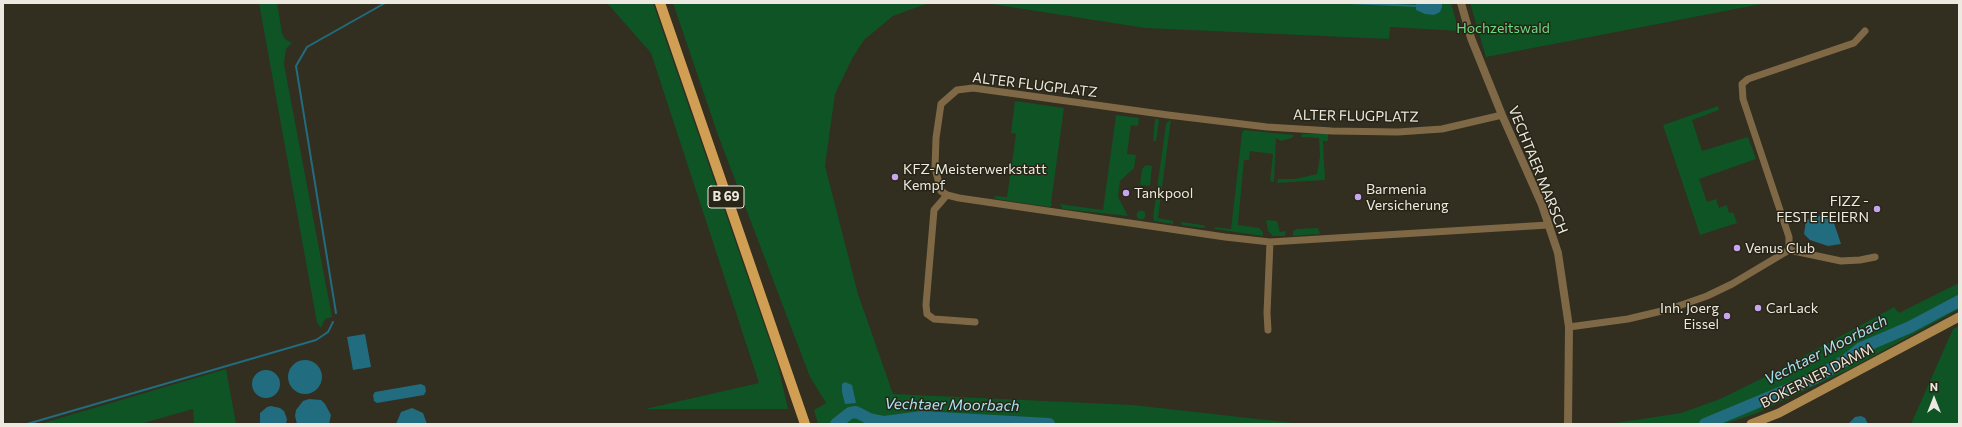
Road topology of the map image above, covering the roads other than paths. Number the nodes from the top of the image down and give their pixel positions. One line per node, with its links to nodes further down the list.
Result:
1 (660, 3): 14 (main road, B 69)
2 (1461, 3): 4 (street, VECHTAER MARSCH)
3 (1865, 31): 8 (street)
4 (1502, 116): 5 (street, ALTER FLUGPLATZ); 6 (street, VECHTAER MARSCH)
5 (947, 194): 7 (street); 11 (street)
6 (1548, 225): 7 (street); 12 (street, VECHTAER MARSCH)
7 (1270, 242): 13 (street)
8 (1789, 250): 9 (street); 12 (street)
9 (1875, 257)
10 (1959, 316): 16 (main road, BOKERNER DAMM)
11 (975, 322)
12 (1569, 327): 15 (street, VECHTAER MARSCH)
13 (1268, 330)
14 (805, 424)
15 (1568, 424)
16 (1751, 424)

